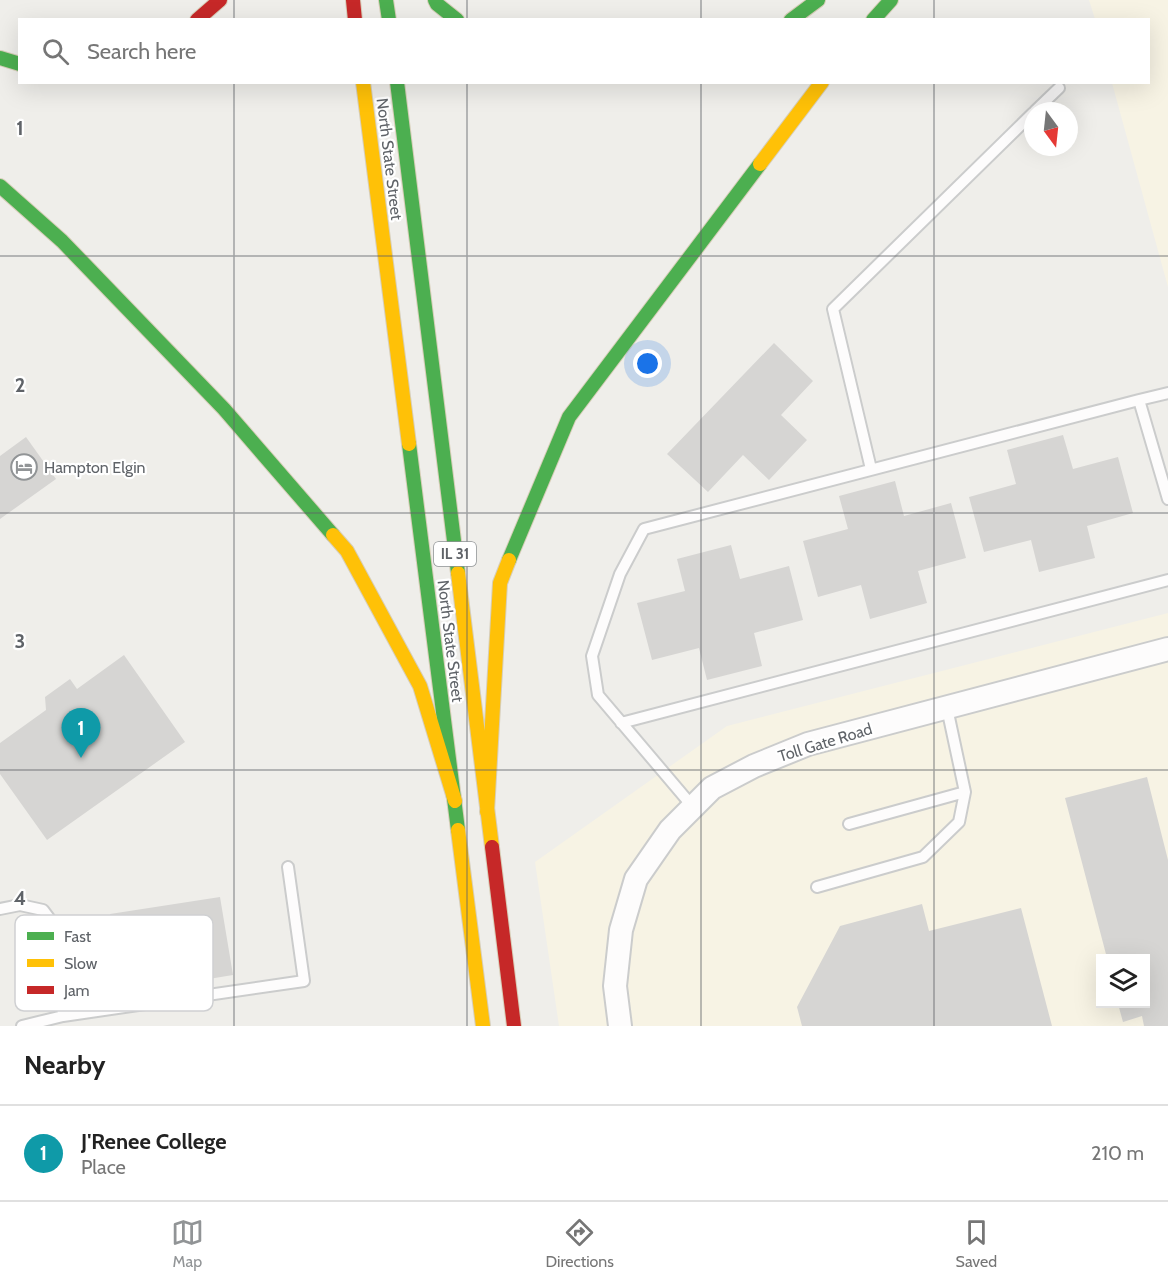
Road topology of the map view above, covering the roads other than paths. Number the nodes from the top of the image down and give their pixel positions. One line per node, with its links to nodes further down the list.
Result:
1 (220, 0): 7 (main road)
2 (353, 0): 8 (main road)
3 (386, 0): 9 (main road)
4 (435, 0): 10 (main road)
5 (818, 0): 11 (main road)
6 (891, 0): 12 (main road)
7 (199, 18)
8 (355, 18)
9 (389, 18)
10 (455, 18)
11 (794, 18)
12 (875, 18)
13 (0, 58): 14 (main road)
14 (18, 63)
15 (363, 84): 31 (main road, North State Street / IL 31)
16 (396, 84): 33 (main road, North State Street / IL 31)
17 (820, 84): 33 (main road)
18 (1059, 88): 19 (lane)
19 (1044, 102)
20 (1024, 122): 24 (lane)
21 (0, 186): 31 (main road)
22 (1168, 393): 23 (lane)
23 (1139, 400): 24 (lane); 25 (lane)
24 (871, 469): 29 (lane)
25 (1168, 499)
26 (1168, 580): 29 (lane)
27 (1168, 649): 28 (street, Toll Gate Road)
28 (947, 708): 30 (lane); 32 (street, Toll Gate Road)
29 (621, 723): 32 (lane)
30 (965, 792): 34 (lane); 36 (lane)
31 (455, 801): 44 (main road, North State Street / IL 31)
32 (693, 807): 46 (street, Toll Gate Road)
33 (487, 812): 45 (main road, North State Street / IL 31)
34 (849, 824)
35 (288, 867): 39 (lane)
36 (817, 887)
37 (0, 909): 38 (lane)
38 (47, 915)
39 (213, 994)
40 (63, 1011): 42 (lane)
41 (97, 1011): 42 (lane)
42 (63, 1016): 43 (lane)
43 (22, 1026)
44 (483, 1026)
45 (514, 1026)
46 (620, 1026)

